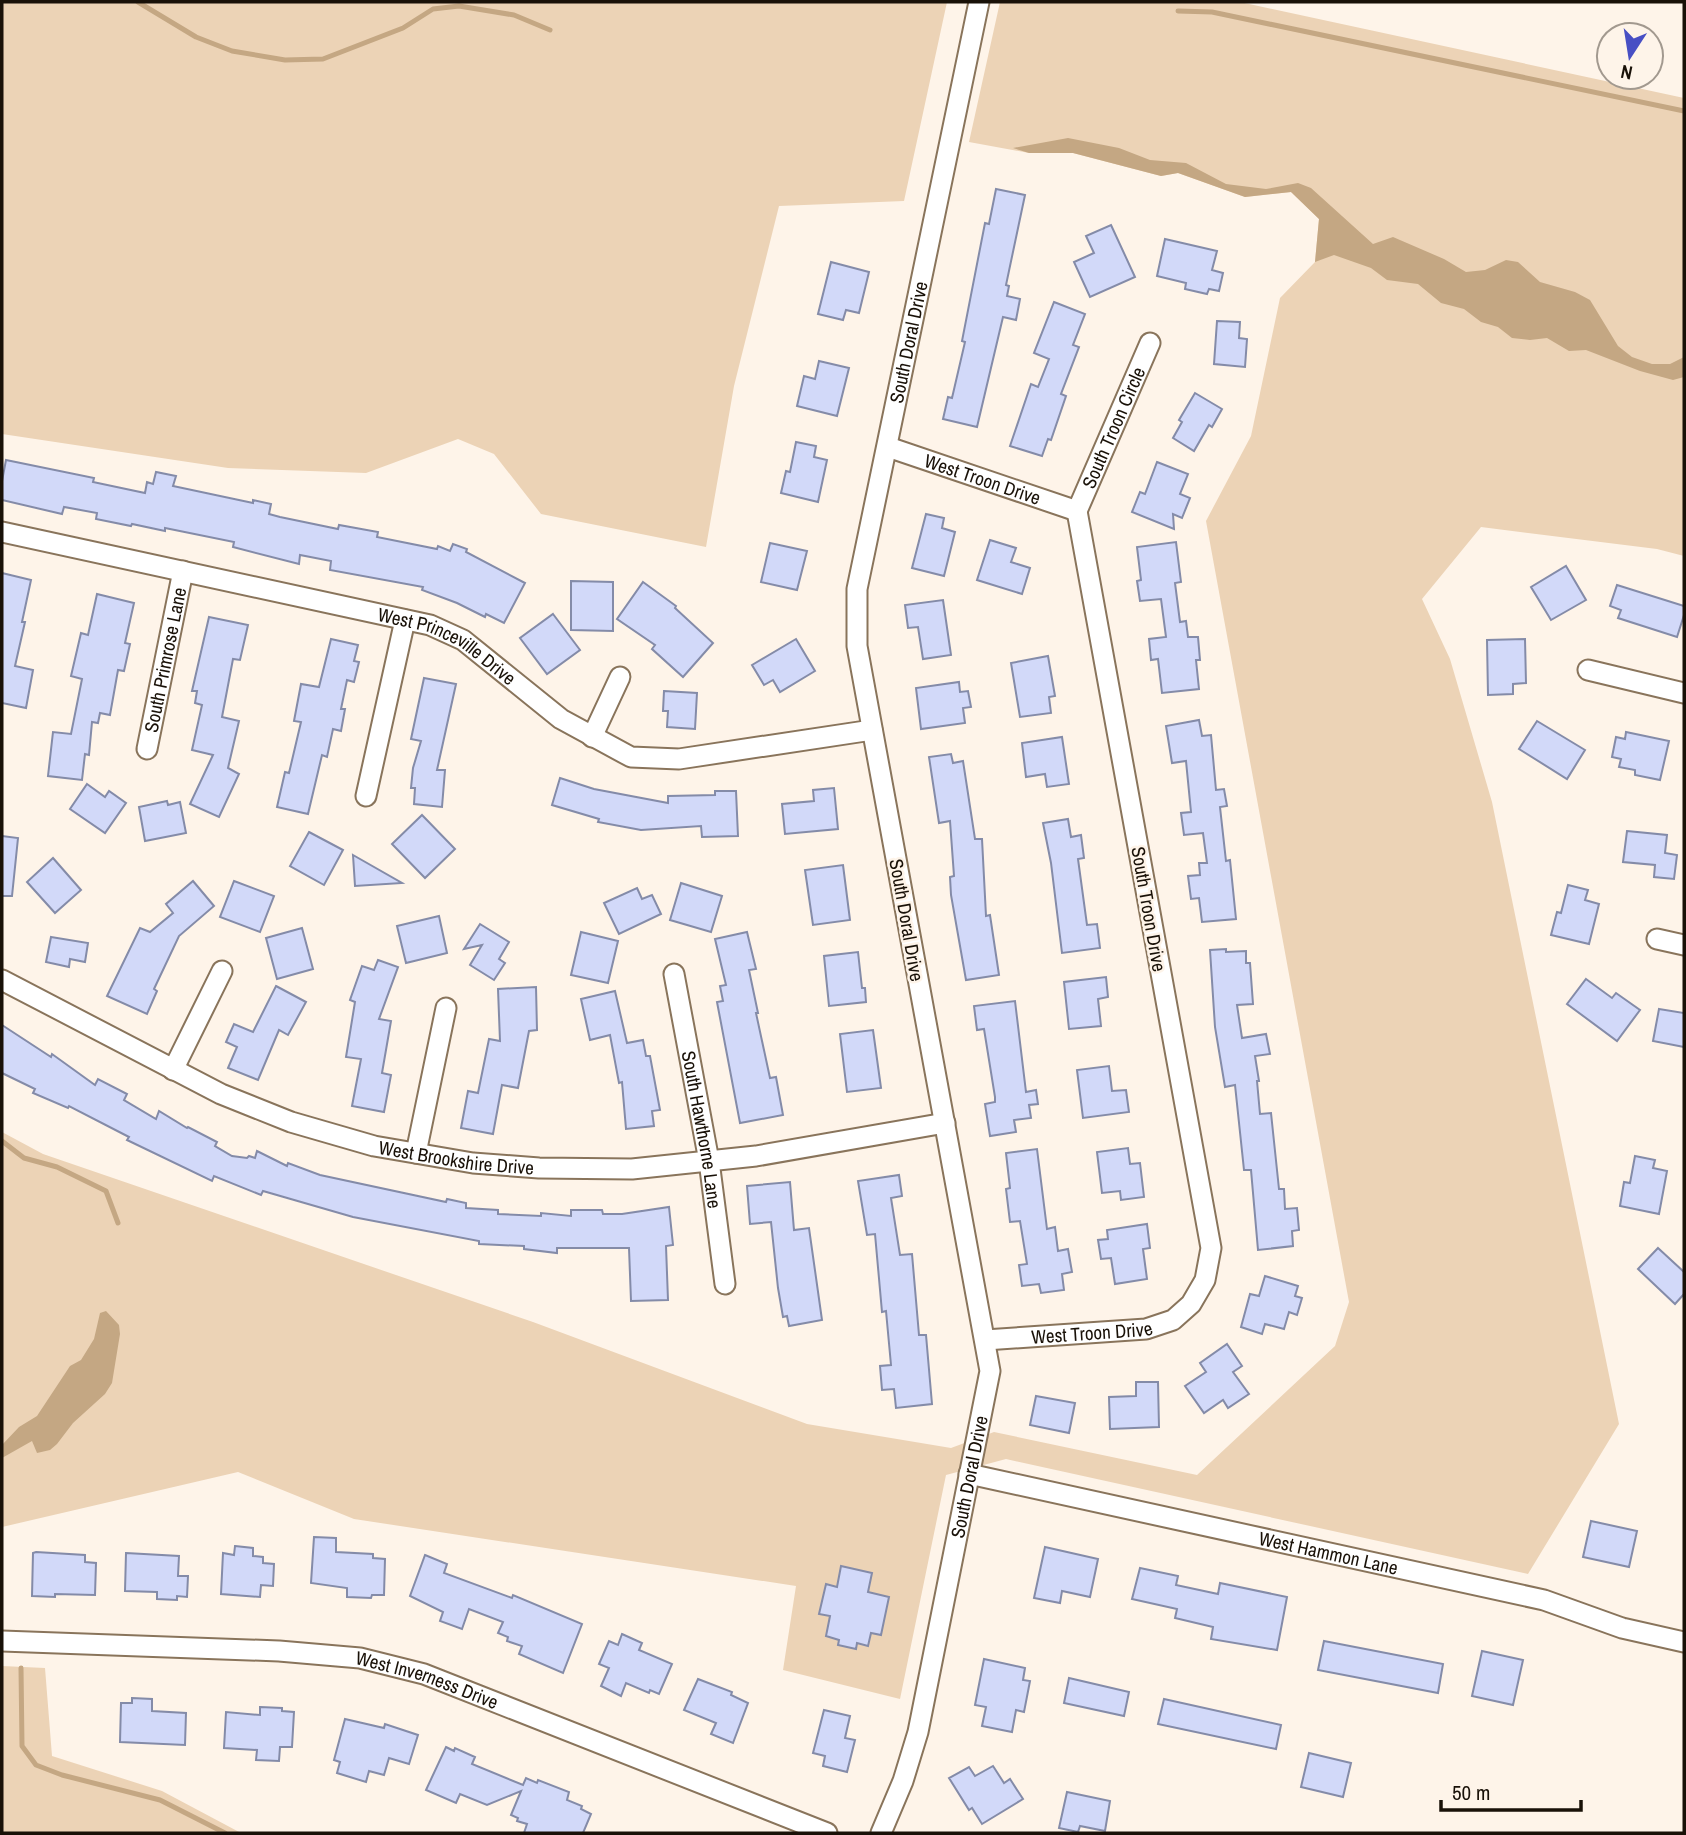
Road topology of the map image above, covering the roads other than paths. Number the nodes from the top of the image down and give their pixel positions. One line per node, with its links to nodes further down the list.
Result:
1 (979, 2): 3 (street, South Doral Drive)
2 (1150, 343): 4 (street, South Troon Circle)
3 (888, 447): 4 (street, West Troon Drive); 11 (street, South Doral Drive)
4 (1077, 511): 26 (street, South Troon Drive)
5 (2, 532): 6 (street, West Princeville Drive)
6 (183, 571): 7 (street, West Princeville Drive); 13 (street, South Primrose Lane)
7 (405, 620): 12 (street, West Princeville Drive); 14 (street)
8 (1588, 670): 10 (street)
9 (620, 677): 12 (street)
10 (1684, 693)
11 (872, 730): 12 (street, West Princeville Drive); 22 (street, South Doral Drive)
12 (592, 737)
13 (147, 749)
14 (366, 796)
15 (1657, 939): 16 (street)
16 (1684, 945)
17 (222, 971): 21 (street)
18 (674, 974): 24 (street, South Hawthorne Lane)
19 (2, 980): 21 (street, West Brookshire Drive)
20 (446, 1008): 23 (street)
21 (173, 1070): 23 (street, West Brookshire Drive)
22 (945, 1124): 24 (street, West Brookshire Drive); 27 (street, South Doral Drive)
23 (416, 1153): 24 (street, West Brookshire Drive)
24 (709, 1161): 25 (street, South Hawthorne Lane)
25 (725, 1284)
26 (1191, 1304): 27 (street, West Troon Drive)
27 (985, 1340): 28 (street, South Doral Drive)
28 (970, 1474): 30 (street, West Hammon Lane); 32 (street, South Doral Drive)
29 (2, 1641): 31 (street, West Inverness Drive)
30 (1684, 1642)
31 (827, 1833)
32 (881, 1833)

